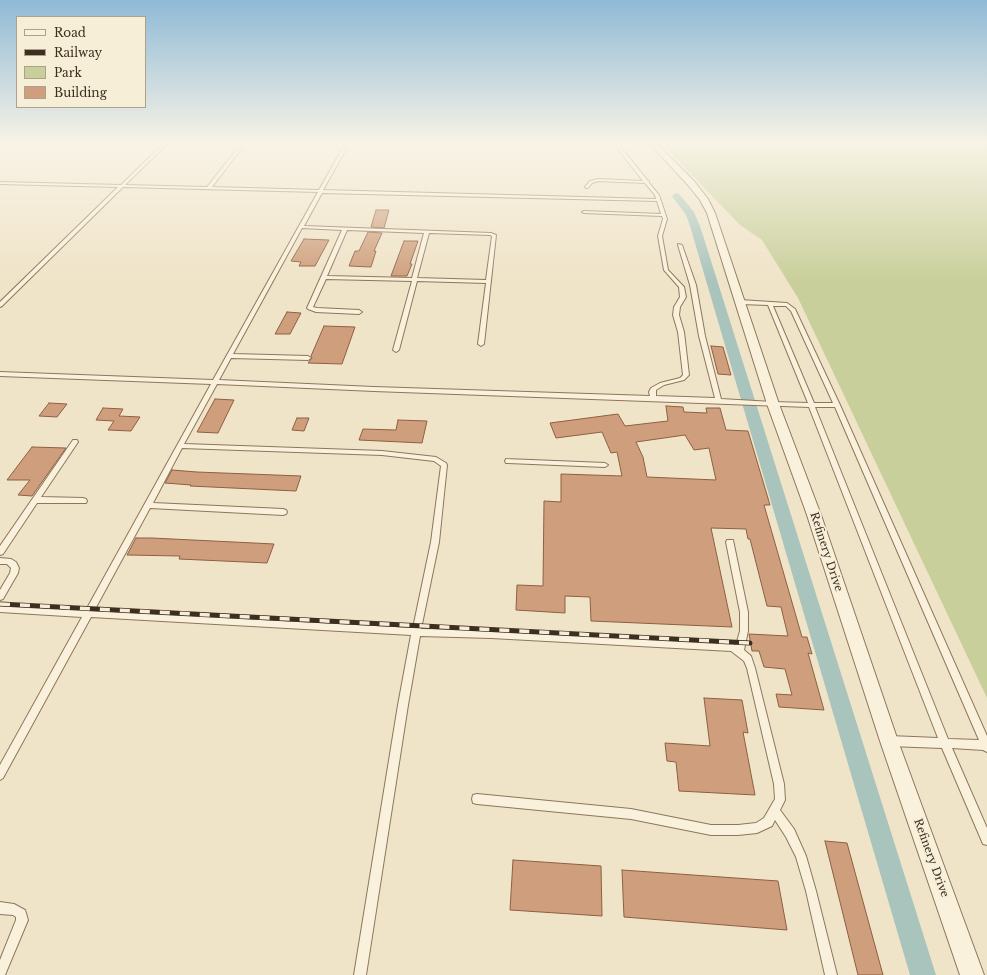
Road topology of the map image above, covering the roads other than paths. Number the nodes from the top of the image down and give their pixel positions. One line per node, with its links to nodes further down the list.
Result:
1 (118, 190): 18 (lane)
2 (227, 190): 5 (lane)
3 (653, 190): 6 (lane)
4 (696, 190): 16 (street, Refinery Drive)
5 (320, 192): 6 (lane); 9 (lane)
6 (660, 200): 8 (lane)
7 (584, 212): 8 (lane)
8 (664, 215): 26 (lane)
9 (300, 227): 10 (lane); 22 (lane)
10 (345, 229): 11 (lane); 13 (lane)
11 (427, 232): 14 (lane); 15 (lane)
12 (680, 245): 27 (lane)
13 (324, 277): 14 (lane); 19 (lane)
14 (415, 279): 15 (lane); 21 (lane)
15 (488, 282): 20 (lane)
16 (740, 302): 17 (lane); 28 (street, Refinery Drive)
17 (770, 304): 29 (lane); 30 (lane)
18 (0, 305)
19 (359, 312)
20 (481, 344)
21 (396, 350)
22 (229, 356): 23 (lane); 25 (lane)
23 (308, 358)
24 (0, 374): 25 (lane)
25 (215, 382): 26 (lane); 32 (lane)
26 (653, 398): 27 (lane)
27 (719, 401): 28 (lane)
28 (768, 404): 29 (lane); 47 (street, Refinery Drive)
29 (811, 405): 30 (lane); 48 (lane)
30 (837, 405): 49 (lane)
31 (75, 442): 35 (lane)
32 (180, 446): 37 (lane); 45 (lane)
33 (508, 461): 34 (lane)
34 (605, 465)
35 (36, 500): 36 (lane); 40 (lane)
36 (82, 501)
37 (148, 505): 38 (lane); 44 (lane)
38 (282, 512)
39 (730, 542): 46 (lane)
40 (0, 552)
41 (0, 561): 42 (lane)
42 (0, 597)
43 (0, 609): 44 (lane)
44 (88, 613): 45 (lane); 50 (lane)
45 (416, 632): 46 (lane); 56 (lane)
46 (739, 651): 52 (lane)
47 (889, 741): 48 (lane); 58 (street, Refinery Drive)
48 (945, 743): 49 (lane); 53 (lane)
49 (986, 746)
50 (0, 774)
51 (477, 800): 52 (lane)
52 (775, 811): 57 (lane)
53 (987, 840)
54 (0, 908): 55 (lane)
55 (0, 974)
56 (360, 975)
57 (831, 975)
58 (972, 975)

